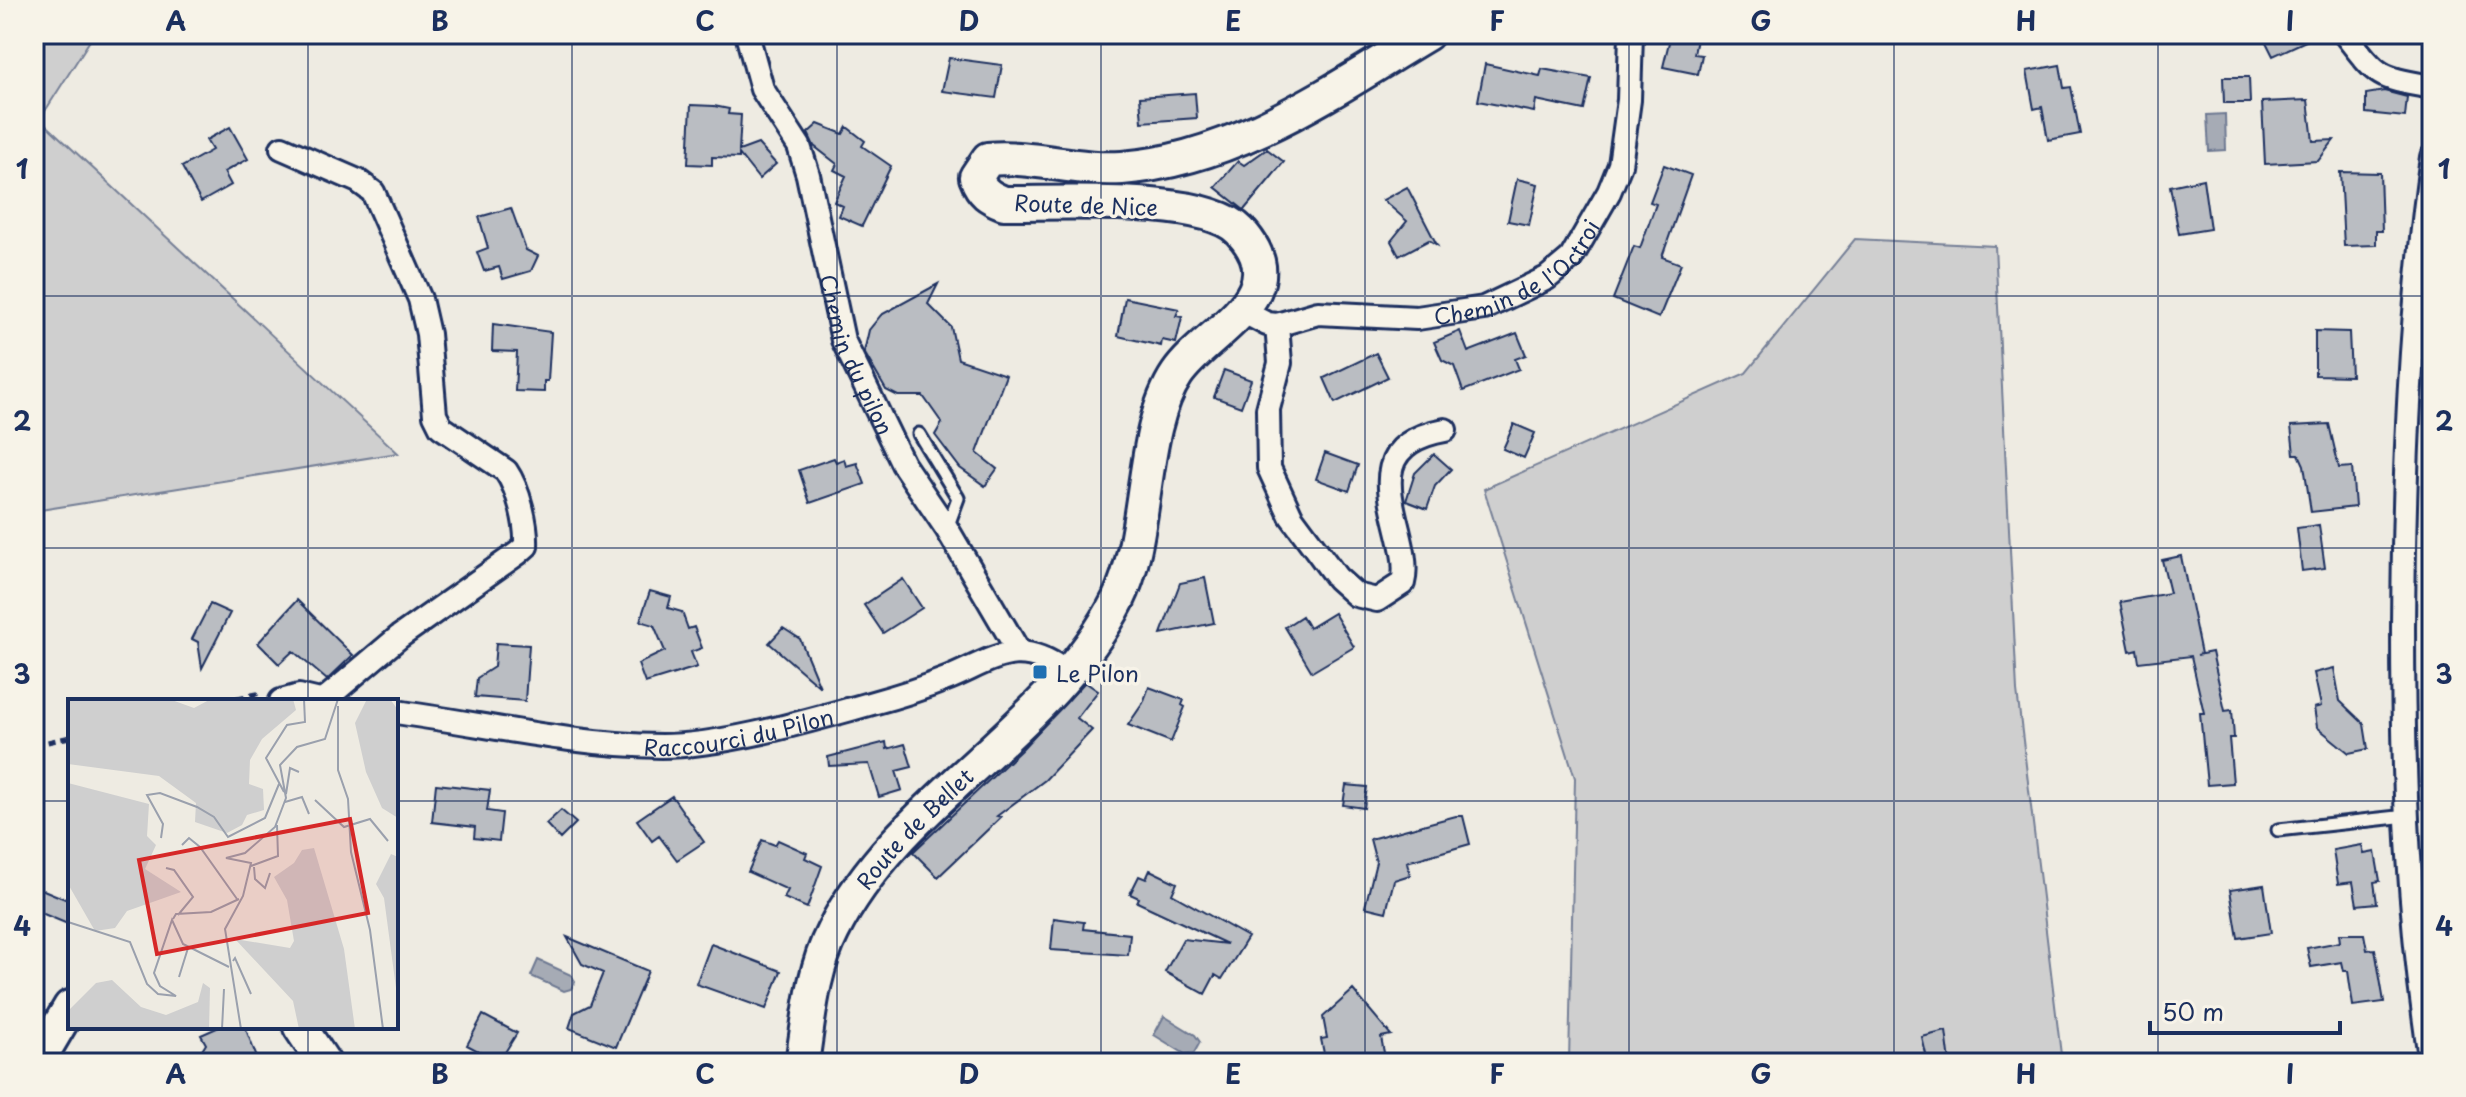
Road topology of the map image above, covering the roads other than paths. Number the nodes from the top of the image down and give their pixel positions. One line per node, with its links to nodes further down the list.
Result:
1 (747, 34): 12 (street, Chemin du pilon)
2 (1427, 34): 8 (main road, Route de Nice)
3 (1631, 34): 9 (street, Chemin de l'Octroi)
4 (2345, 34): 5 (street)
5 (2432, 87)
6 (282, 148): 18 (street)
7 (2432, 157): 20 (street)
8 (1244, 312): 9 (street); 13 (main road, Route de Nice)
9 (1277, 325): 10 (street)
10 (1445, 430)
11 (919, 434): 12 (lane)
12 (947, 529): 14 (street, Chemin du pilon)
13 (1097, 635): 15 (main road, Route de Bellet)
14 (1019, 652): 15 (street); 19 (street, Raccourci du Pilon)
15 (1066, 672): 26 (main road, Route de Bellet)
16 (288, 699): 17 (street)
17 (313, 699)
18 (324, 699)
19 (398, 712)
20 (2407, 816): 21 (lane); 27 (street)
21 (2278, 830)
22 (68, 1010): 24 (main road)
23 (301, 1029): 25 (main road)
24 (37, 1063)
25 (324, 1063)
26 (802, 1063)
27 (2431, 1063)

